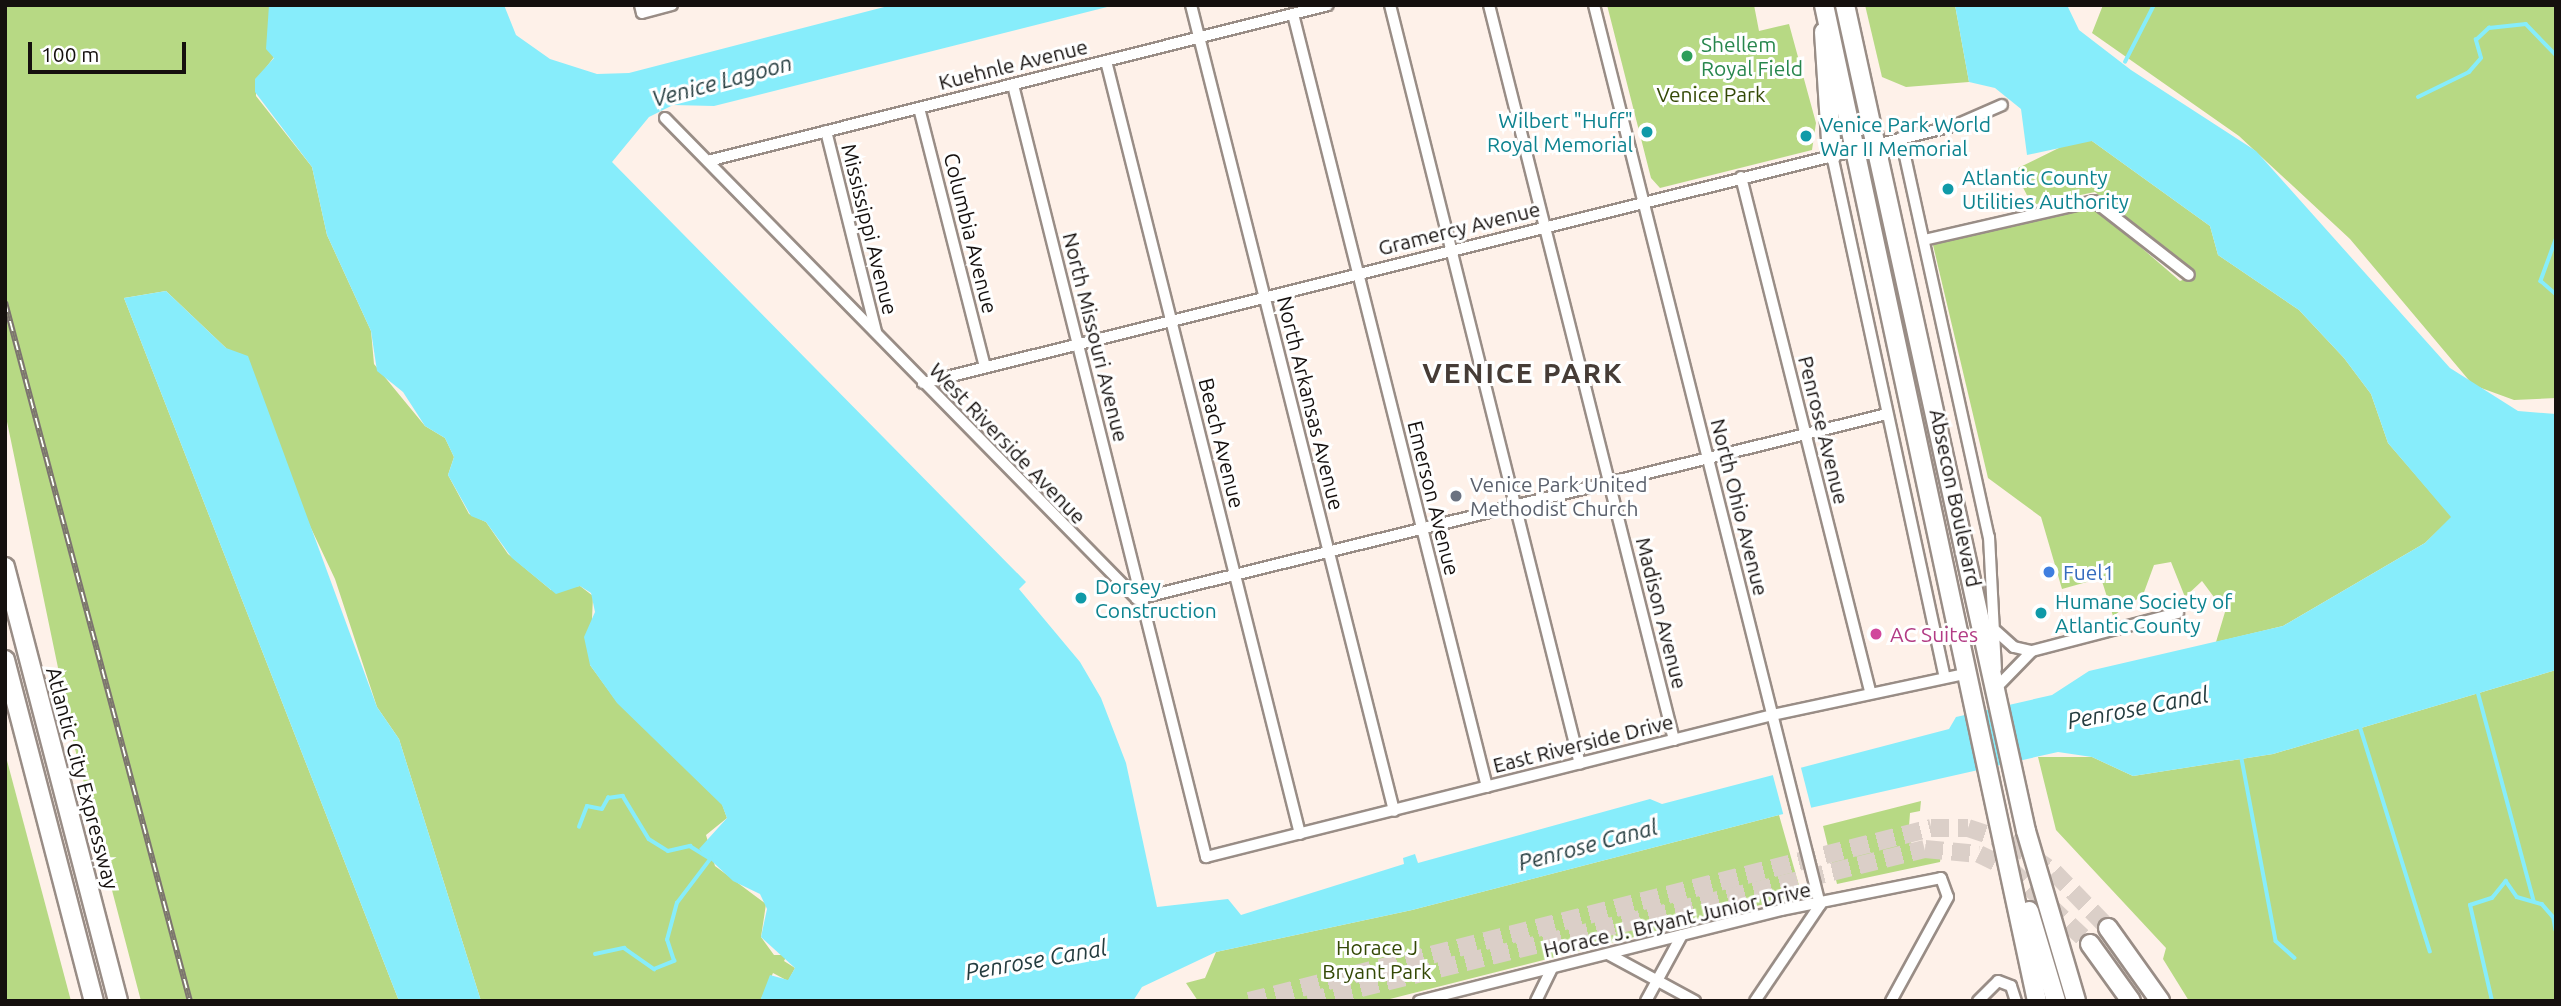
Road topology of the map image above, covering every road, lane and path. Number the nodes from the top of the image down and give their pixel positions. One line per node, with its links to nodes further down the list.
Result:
1 (672, 5): 9 (street)
2 (1191, 5): 11 (street, North Arkansas Avenue)
3 (1328, 5): 10 (street, Kuehnle Avenue)
4 (1390, 5): 27 (street)
5 (1489, 5): 25 (street, Madison Avenue)
6 (1594, 5): 24 (street, North Ohio Avenue)
7 (1845, 5): 19 (highway, Absecon Boulevard)
8 (1825, 8): 20 (highway, Absecon Boulevard); 21 (highway)
9 (641, 9)
10 (1293, 14): 11 (street, Kuehnle Avenue); 28 (street, Emerson Avenue)
11 (1200, 38): 12 (street, Kuehnle Avenue); 30 (street, North Arkansas Avenue)
12 (1106, 61): 13 (street, Kuehnle Avenue); 31 (street, Beach Avenue)
13 (1013, 85): 15 (street, Kuehnle Avenue); 33 (street, North Missouri Avenue)
14 (2002, 104): 18 (street, Gramercy Avenue)
15 (919, 108): 17 (street, Kuehnle Avenue); 34 (street, Columbia Avenue)
16 (666, 118): 22 (street, West Riverside Avenue)
17 (826, 131): 22 (street, Kuehnle Avenue); 32 (street, Mississippi Avenue)
18 (1901, 138): 19 (street, Gramercy Avenue); 26 (street, Absecon Boulevard)
19 (1875, 145): 20 (street, Gramercy Avenue); 52 (highway, Absecon Boulevard)
20 (1856, 149): 21 (street, Gramercy Avenue); 50 (highway, Absecon Boulevard)
21 (1832, 155): 23 (street, Gramercy Avenue); 36 (street)
22 (708, 161): 32 (street, West Riverside Avenue)
23 (1741, 177): 24 (street, Gramercy Avenue); 37 (street, Penrose Avenue)
24 (1643, 202): 25 (street, Gramercy Avenue); 38 (street, North Ohio Avenue)
25 (1545, 227): 27 (street, Gramercy Avenue); 39 (street, Madison Avenue)
26 (1924, 240): 29 (street); 47 (street, Absecon Boulevard)
27 (1451, 250): 28 (street, Gramercy Avenue); 40 (street)
28 (1358, 273): 30 (street, Gramercy Avenue); 41 (street, Emerson Avenue)
29 (2189, 275)
30 (1265, 297): 31 (street, Gramercy Avenue); 42 (street, North Arkansas Avenue)
31 (1171, 321): 33 (street, Gramercy Avenue); 44 (street, Beach Avenue)
32 (876, 335): 35 (street, West Riverside Avenue)
33 (1078, 344): 34 (street, Gramercy Avenue); 45 (street, North Missouri Avenue)
34 (985, 367): 35 (street, Gramercy Avenue)
35 (923, 383): 45 (street, West Riverside Avenue)
36 (1887, 414): 37 (street); 51 (street)
37 (1806, 434): 38 (street); 53 (street, Penrose Avenue)
38 (1708, 459): 39 (street); 54 (street, North Ohio Avenue)
39 (1609, 484): 40 (street); 55 (street, Madison Avenue)
40 (1516, 507): 41 (street); 56 (street)
41 (1422, 530): 42 (street); 57 (street, Emerson Avenue)
42 (1329, 554): 44 (street); 58 (street, North Arkansas Avenue)
43 (5, 567): 70 (highway, Atlantic City Expressway)
44 (1235, 577): 45 (street); 59 (street, Beach Avenue)
45 (1141, 599): 59 (street, East Riverside Drive)
46 (2178, 613): 48 (street)
47 (1996, 631): 48 (street); 52 (street, Absecon Boulevard)
48 (2032, 651): 52 (street)
49 (5, 660): 69 (highway)
50 (1970, 673): 51 (street, East Riverside Drive); 60 (highway, Absecon Boulevard)
51 (1944, 674): 53 (street, East Riverside Drive)
52 (1995, 689): 81 (highway, Absecon Boulevard)
53 (1871, 691): 54 (street, East Riverside Drive)
54 (1772, 715): 55 (street, East Riverside Drive); 61 (street, North Ohio Avenue)
55 (1674, 740): 56 (street, East Riverside Drive)
56 (1580, 764): 57 (street, East Riverside Drive)
57 (1487, 787): 58 (street, East Riverside Drive)
58 (1394, 810): 59 (street, East Riverside Drive)
59 (1300, 834)
60 (2011, 858): 79 (highway, Absecon Boulevard); 80 (highway)
61 (1820, 905): 63 (street, Horace J. Bryant Junior Drive); 75 (street); 76 (street, Horace J. Bryant Junior Drive)
62 (2108, 928): 66 (highway)
63 (1682, 935): 65 (street, Horace J. Bryant Junior Drive); 68 (street)
64 (2090, 944): 82 (highway)
65 (1608, 954): 67 (street, Horace J. Bryant Junior Drive); 68 (street)
66 (2129, 954): 83 (highway); 84 (highway)
67 (1552, 968): 71 (street, Horace J. Bryant Junior Drive); 72 (street)
68 (1657, 980): 73 (street); 74 (street)
69 (94, 1001)
70 (118, 1001)
71 (1419, 1001)
72 (1536, 1001)
73 (1646, 1001)
74 (1695, 1001)
75 (1755, 1001)
76 (1891, 1001)
77 (1978, 1001): 78 (street)
78 (2017, 1001)
79 (2037, 1001)
80 (2056, 1001)
81 (2076, 1001)
82 (2131, 1001)
83 (2154, 1001)
84 (2160, 1001)

